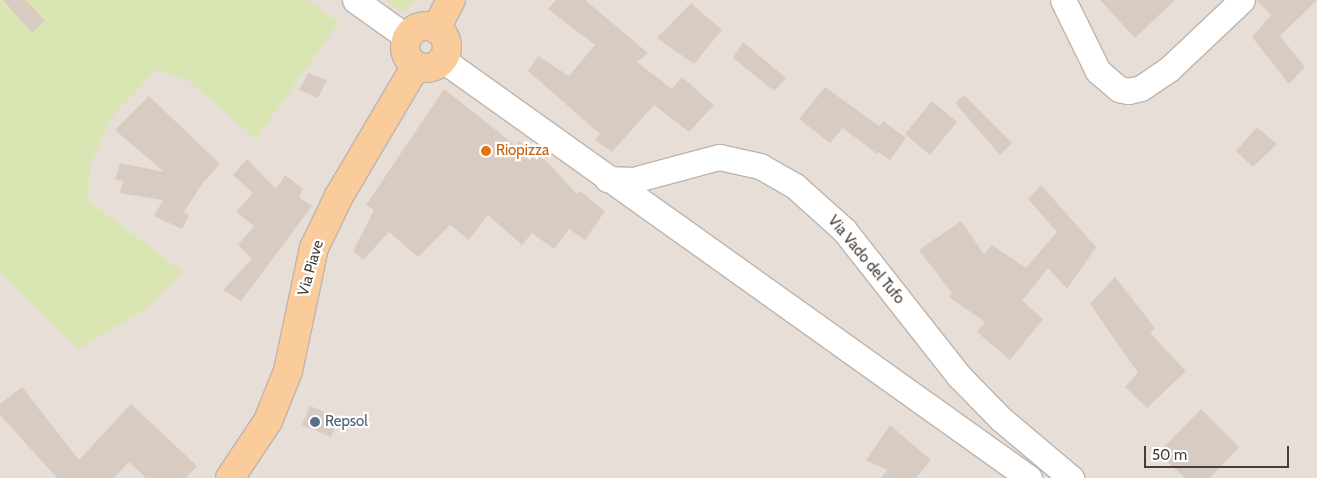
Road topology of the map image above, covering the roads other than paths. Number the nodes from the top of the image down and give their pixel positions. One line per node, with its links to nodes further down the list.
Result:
1 (354, 0): 6 (street)
2 (451, 0): 5 (main road)
3 (1063, 0): 4 (street)
4 (1242, 0)
5 (436, 29): 6 (main road); 7 (main road)
6 (408, 38): 8 (main road)
7 (443, 60): 8 (main road); 9 (street)
8 (416, 66): 10 (main road, Via Piave)
9 (606, 180): 11 (street); 12 (street, Via Vado del Tufo)
10 (230, 478)
11 (1029, 478)
12 (1071, 478)

